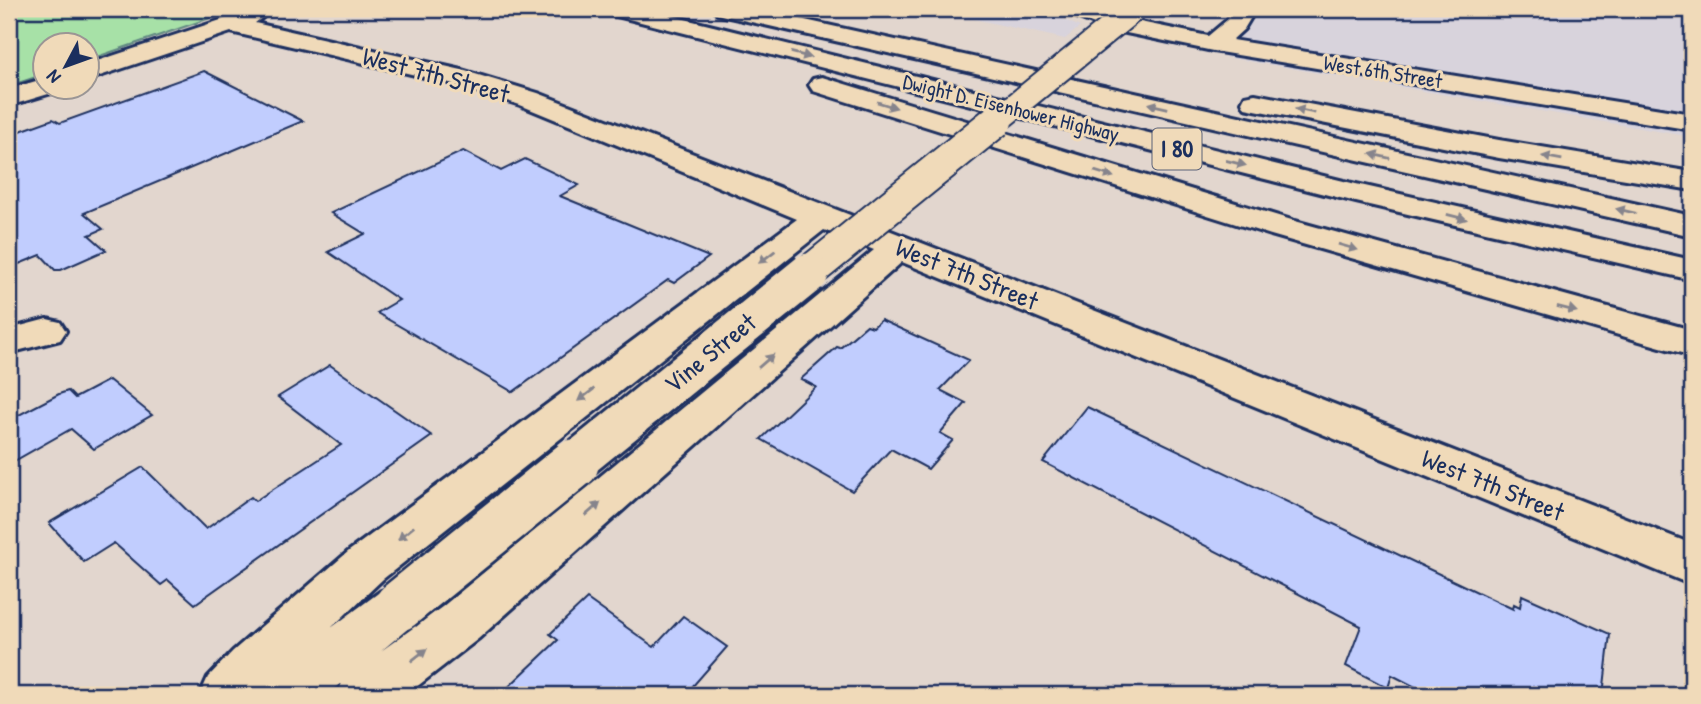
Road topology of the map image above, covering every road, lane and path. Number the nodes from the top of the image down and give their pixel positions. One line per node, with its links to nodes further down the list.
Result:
1 (276, 9): 9 (main road)
2 (617, 9): 8 (main road, Dwight D. Eisenhower Highway / I 80)
3 (725, 9): 7 (main road, Dwight D. Eisenhower Highway / I 80)
4 (1077, 9): 10 (main road, West 6th Street)
5 (1134, 9): 25 (main road, Vine Street, bridge)
6 (1245, 9): 10 (main road)
7 (757, 16): 15 (main road, one-way to 7); 17 (main road, Dwight D. Eisenhower Highway / I 80, one-way to 7)
8 (664, 19): 19 (main road, Dwight D. Eisenhower Highway / I 80, one-way to 19); 22 (main road, one-way to 22)
9 (228, 24): 11 (main road); 16 (main road, West 7th Street)
10 (1213, 44): 14 (main road, West 6th Street)
11 (102, 67)
12 (32, 91): 13 (main road)
13 (9, 99)
14 (1692, 122)
15 (1692, 181)
16 (822, 216): 18 (main road, West 7th Street); 24 (main road, Vine Street, one-way to 24)
17 (1692, 226)
18 (899, 247): 23 (main road, West 7th Street); 26 (main road, Vine Street, one-way to 18)
19 (1692, 270)
20 (47, 331): 21 (main road)
21 (9, 341)
22 (1692, 343)
23 (1692, 565)
24 (227, 695)
25 (286, 695)
26 (364, 695)

